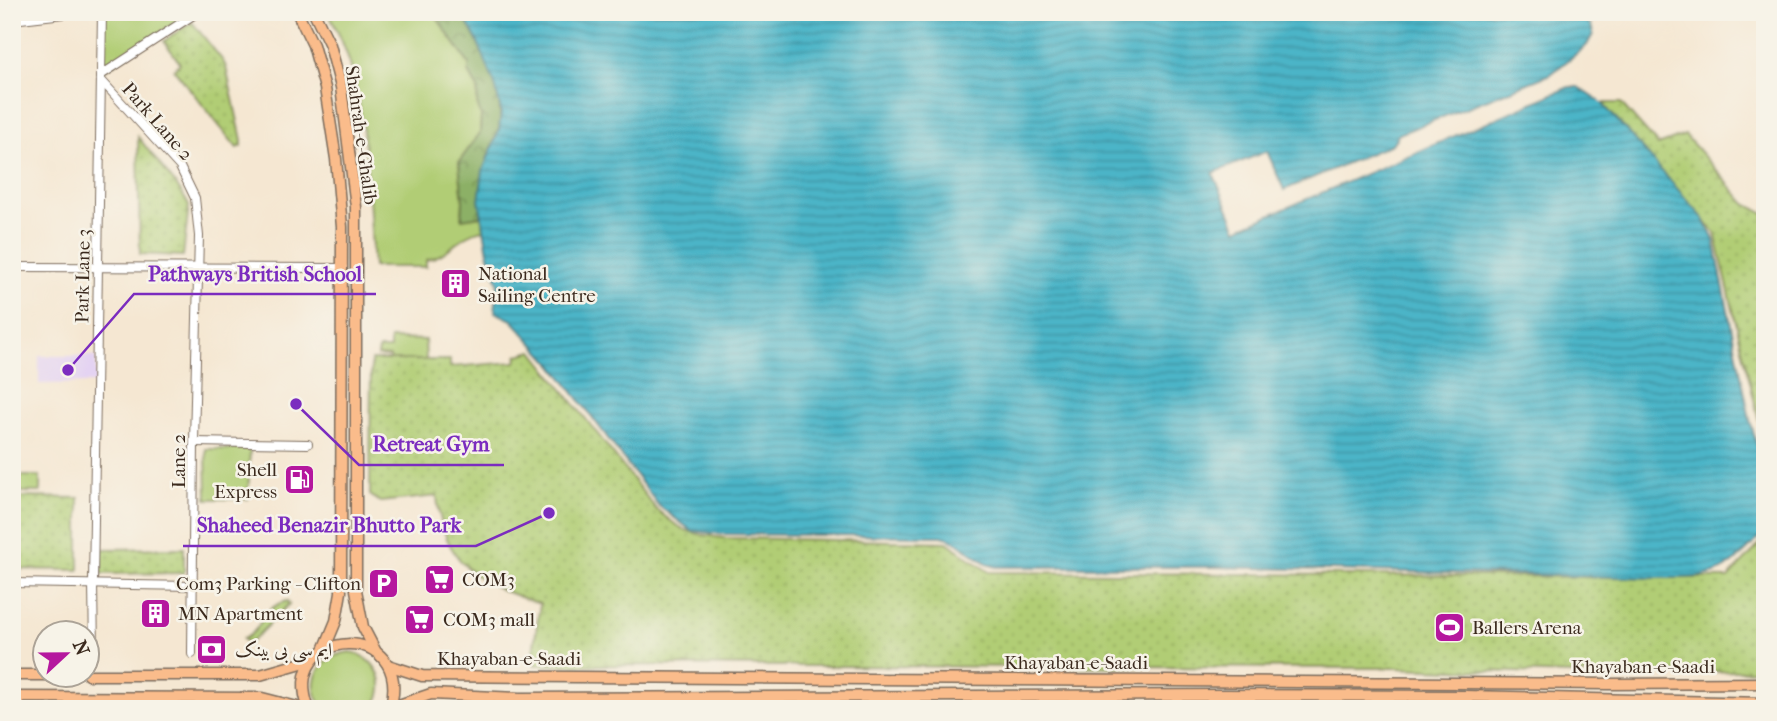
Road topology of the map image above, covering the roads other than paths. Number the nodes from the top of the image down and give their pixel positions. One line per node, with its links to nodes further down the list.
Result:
1 (81, 12): 6 (street)
2 (102, 12): 7 (street, Park Lane 3)
3 (198, 12): 7 (street)
4 (297, 12): 8 (main road, Shahrah-e-Ghalib)
5 (314, 12): 9 (main road, Shahrah-e-Ghalib)
6 (13, 20): 12 (street)
7 (101, 78): 14 (street, Park Lane 3); 15 (street, Park Lane 2)
8 (342, 224): 9 (main road); 11 (main road, Shahrah-e-Ghalib)
9 (357, 225): 10 (main road, Shahrah-e-Ghalib)
10 (358, 242): 11 (main road); 24 (main road)
11 (342, 244): 16 (main road, Shahrah-e-Ghalib)
12 (12, 256)
13 (12, 267): 14 (street)
14 (98, 267): 15 (street); 20 (street, Park Lane 3)
15 (197, 267): 16 (street); 17 (street, Lane 2)
16 (342, 268): 23 (main road)
17 (194, 442): 18 (street); 21 (street, Lane 2)
18 (307, 444)
19 (12, 583): 20 (street)
20 (93, 583): 21 (street); 22 (street, Park Lane 3)
21 (193, 586): 25 (street, Lane 2)
22 (94, 620)
23 (324, 650): 24 (main road); 26 (main road)
24 (376, 652): 27 (main road)
25 (192, 654)
26 (312, 660): 30 (main road); 37 (main road)
27 (388, 665): 31 (main road, Khayaban-e-Saadi); 36 (main road)
28 (12, 675): 29 (main road)
29 (32, 675)
30 (102, 675)
31 (1765, 683)
32 (1233, 695): 35 (main road, Khayaban-e-Saadi); 36 (main road, Khayaban-e-Saadi); 38 (street)
33 (12, 697): 37 (main road)
34 (1765, 703): 35 (main road, Khayaban-e-Saadi)
35 (1734, 706)
36 (390, 708)
37 (307, 709)
38 (1233, 709)

